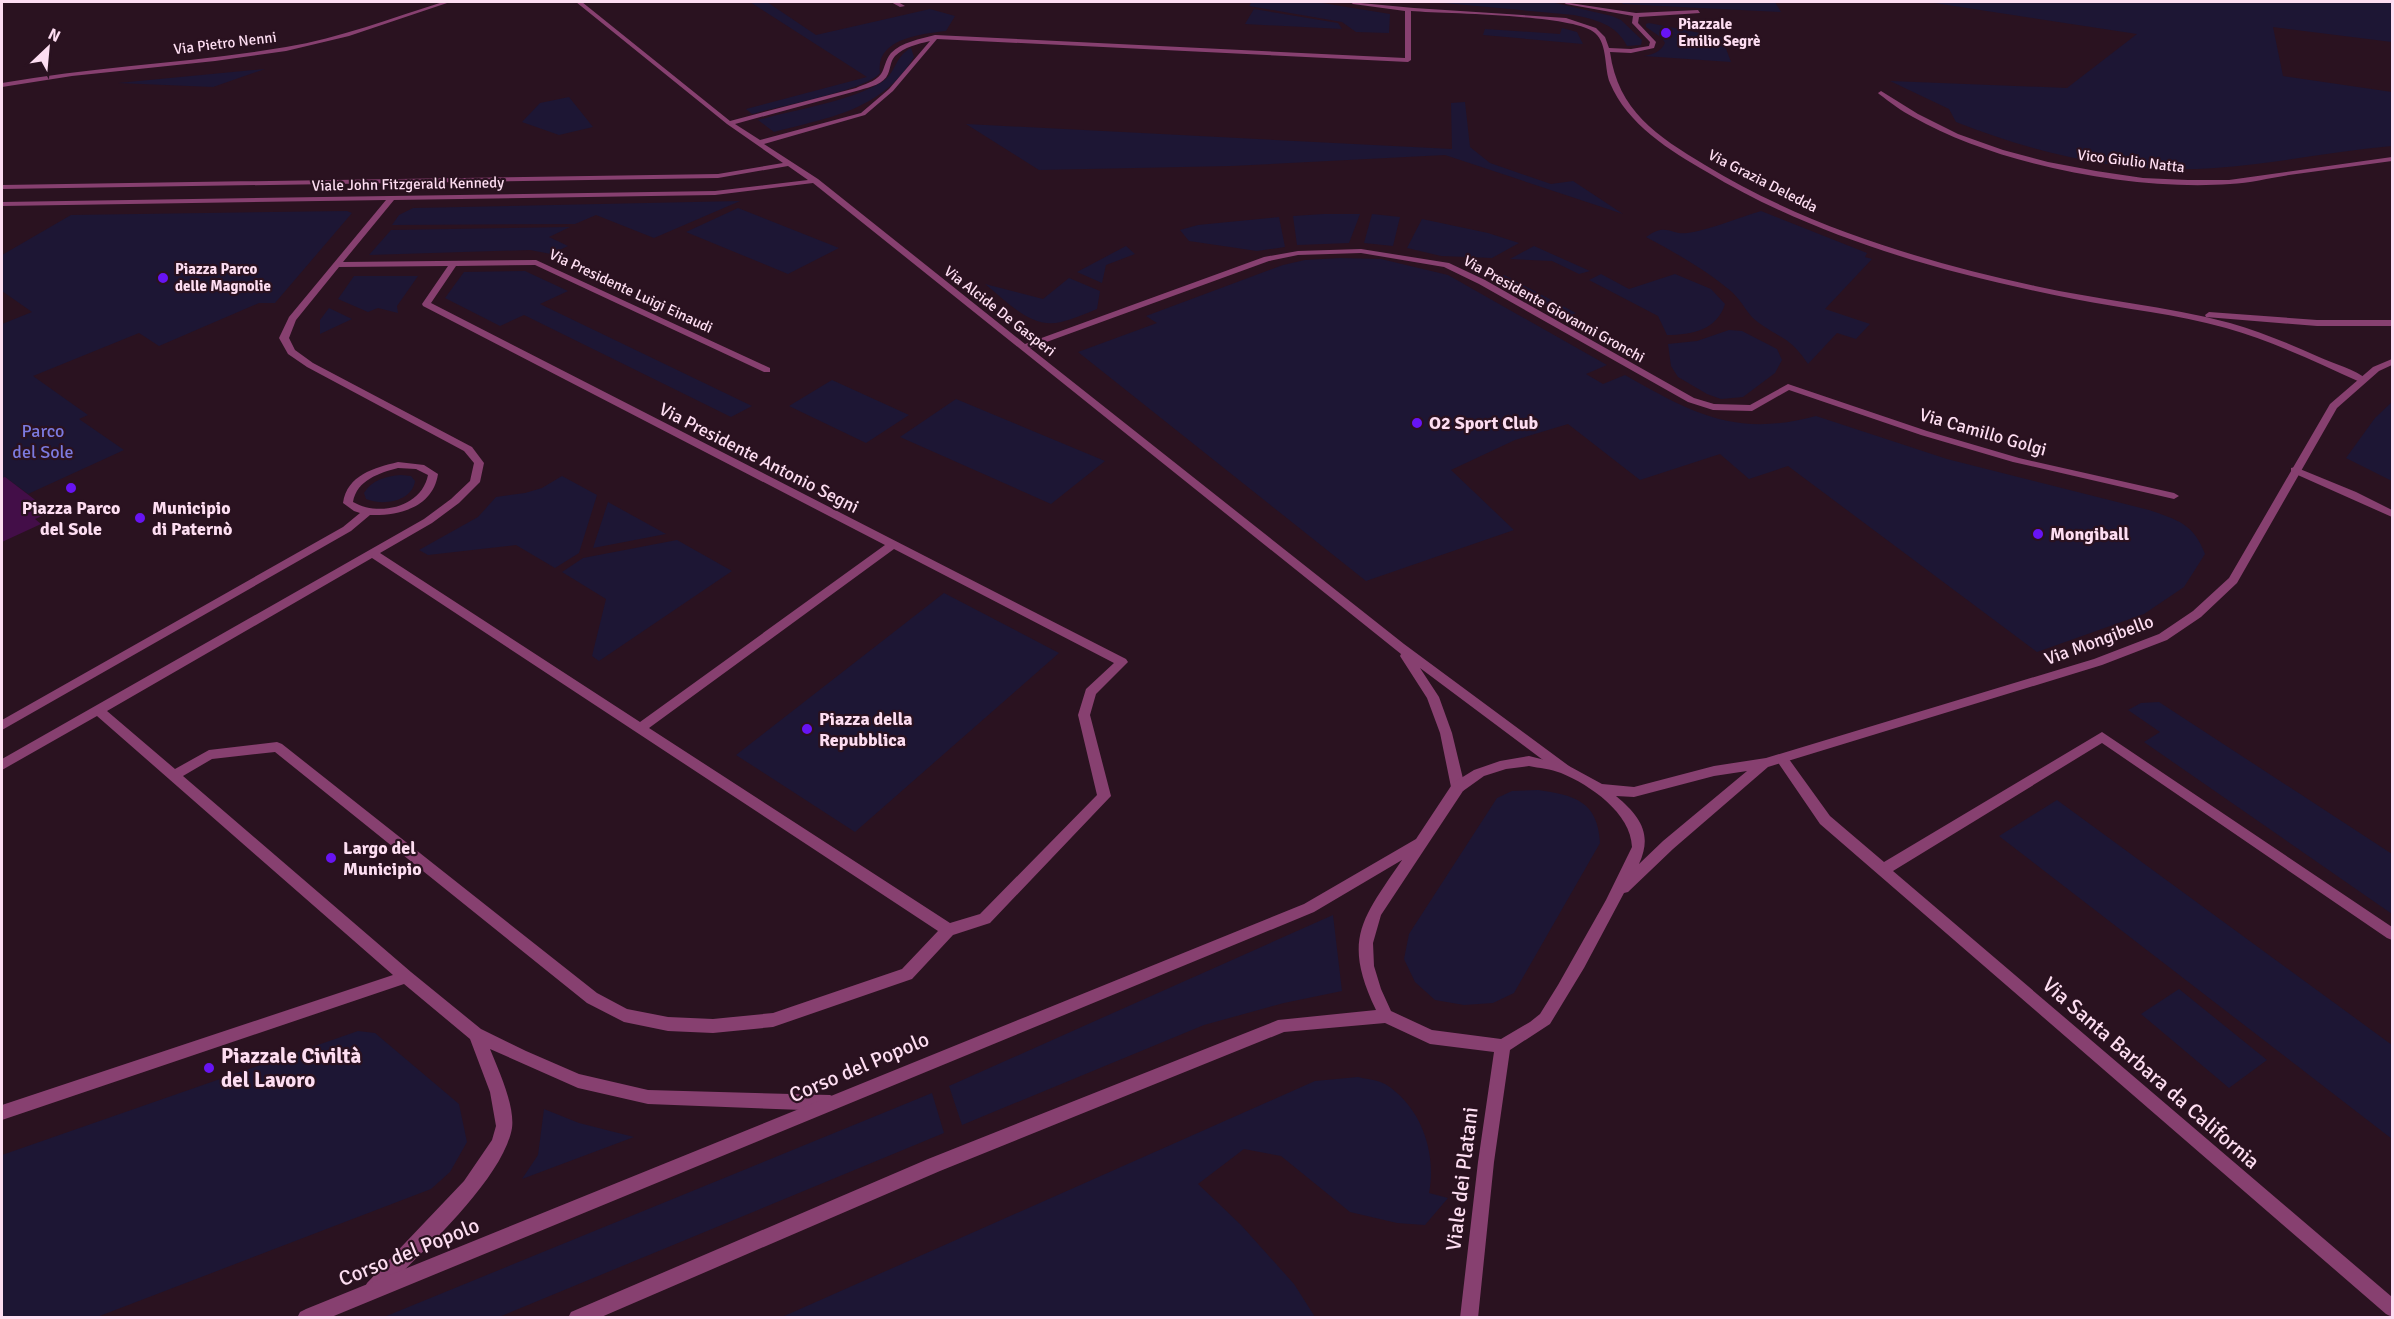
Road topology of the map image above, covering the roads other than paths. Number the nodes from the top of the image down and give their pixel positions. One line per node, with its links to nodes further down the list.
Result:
1 (447, 2): 14 (street, Via Pietro Nenni)
2 (579, 2): 16 (street, Via Alcide De Gasperi)
3 (894, 2): 7 (street)
4 (1353, 2): 9 (street, Via Grazia Deledda)
5 (1566, 2): 8 (street)
6 (1605, 2): 8 (street)
7 (902, 6)
8 (1592, 8): 11 (street)
9 (1408, 9): 12 (street); 13 (street, Via Grazia Deledda)
10 (1698, 12): 11 (street)
11 (1636, 15): 13 (street)
12 (935, 38): 16 (street); 17 (street)
13 (1608, 50): 26 (street, Via Grazia Deledda)
14 (2, 85)
15 (1881, 93): 18 (street, Vico Giulio Natta)
16 (729, 123): 17 (street, Via Alcide De Gasperi)
17 (758, 143): 19 (street, Via Alcide De Gasperi)
18 (2392, 159)
19 (787, 164): 20 (street, Via Alcide De Gasperi); 21 (street, Viale John Fitzgerald Kennedy)
20 (815, 181): 22 (street, Viale John Fitzgerald Kennedy); 28 (street, Via Alcide De Gasperi)
21 (2, 187)
22 (392, 198): 23 (street, Viale John Fitzgerald Kennedy); 25 (street)
23 (2, 204)
24 (454, 264): 25 (street, Via Presidente Luigi Einaudi); 30 (street, Via Presidente Luigi Einaudi); 37 (street, Via Presidente Antonio Segni)
25 (335, 265): 38 (street)
26 (2169, 313): 27 (street); 31 (street)
27 (2392, 323)
28 (1024, 348): 32 (street, Via Presidente Giovanni Gronchi); 39 (street, Via Alcide De Gasperi)
29 (2392, 362): 31 (street, Via Mongibello)
30 (767, 370)
31 (2363, 380): 33 (street, Via Mongibello)
32 (1788, 387): 34 (street, Via Camillo Golgi)
33 (2295, 470): 36 (street); 43 (street, Via Mongibello)
34 (2174, 496)
35 (367, 512): 35 (street); 41 (street)
36 (2392, 514)
37 (892, 545): 42 (street); 52 (street, Via Presidente Antonio Segni)
38 (371, 552): 40 (street); 42 (street)
39 (1400, 647): 45 (street, Via Alcide De Gasperi); 47 (street)
40 (97, 709): 44 (street); 46 (street)
41 (2, 726)
42 (640, 729): 52 (street)
43 (1773, 761): 48 (street); 50 (street, Via Santa Barbara da California); 51 (street)
44 (2, 765)
45 (1564, 769): 47 (street); 48 (street)
46 (175, 775): 52 (street); 54 (street)
47 (1458, 788): 49 (street)
48 (1600, 789): 51 (street)
49 (1420, 842): 55 (street); 58 (street, Corso del Popolo)
50 (1883, 870): 53 (street); 61 (street, Via Santa Barbara da California)
51 (1616, 895): 57 (street)
52 (948, 930)
53 (2392, 934)
54 (406, 977): 56 (street); 59 (street)
55 (1386, 1016): 57 (street); 63 (street)
56 (476, 1034): 58 (street); 60 (street)
57 (1503, 1046): 64 (street, Viale dei Platani)
58 (831, 1104): 60 (street, Corso del Popolo)
59 (2, 1113)
60 (369, 1293): 62 (street, Corso del Popolo)
61 (2392, 1308)
62 (306, 1317)
63 (577, 1317)
64 (1469, 1317)

